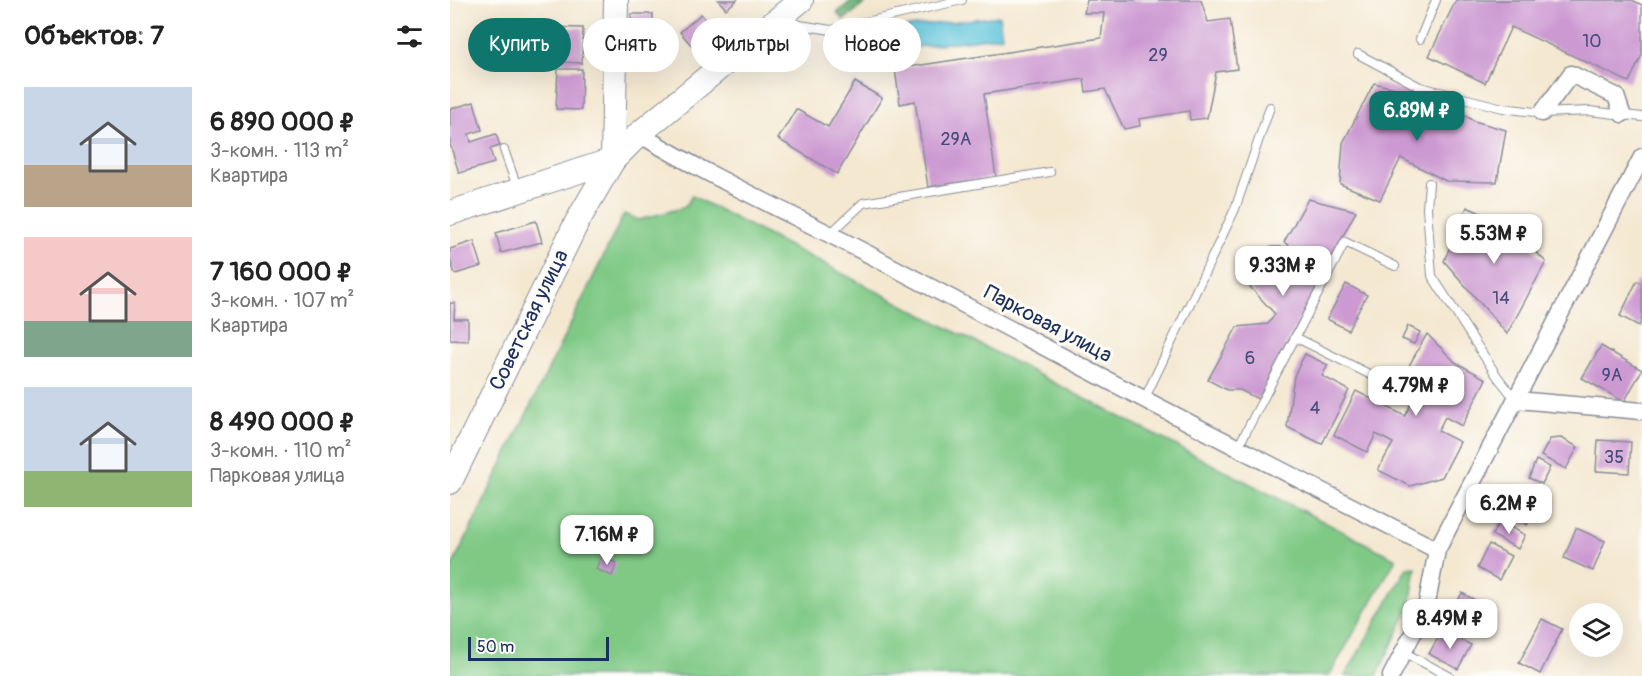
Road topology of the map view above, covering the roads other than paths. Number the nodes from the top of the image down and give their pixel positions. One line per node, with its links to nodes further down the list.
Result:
1 (616, 0): 17 (main road)
2 (801, 0): 5 (main road)
3 (962, 0): 6 (lane)
4 (1436, 0): 7 (lane)
5 (778, 18)
6 (811, 27)
7 (1420, 39)
8 (1358, 54): 11 (lane)
9 (713, 72): 14 (main road)
10 (1270, 107): 26 (lane)
11 (1542, 113): 12 (lane); 12 (street)
12 (1623, 114): 13 (lane)
13 (1642, 117)
14 (639, 134): 17 (main road); 22 (street, Парковая улица)
15 (504, 150): 20 (lane)
16 (1642, 157): 27 (street)
17 (613, 160): 20 (main road); 30 (main road, Советская улица)
18 (1050, 172): 22 (lane)
19 (1429, 183): 27 (lane)
20 (519, 191): 21 (main road)
21 (450, 213)
22 (830, 234): 26 (street, Парковая улица)
23 (1395, 266): 24 (lane)
24 (1295, 338): 25 (lane); 29 (lane)
25 (1388, 382)
26 (1144, 400): 29 (street, Парковая улица)
27 (1515, 400): 28 (street); 31 (street)
28 (1642, 411)
29 (1236, 449): 31 (street, Парковая улица)
30 (450, 482)
31 (1437, 550): 32 (street)
32 (1403, 652): 33 (street); 34 (lane)
33 (1391, 676)
34 (1449, 676)

